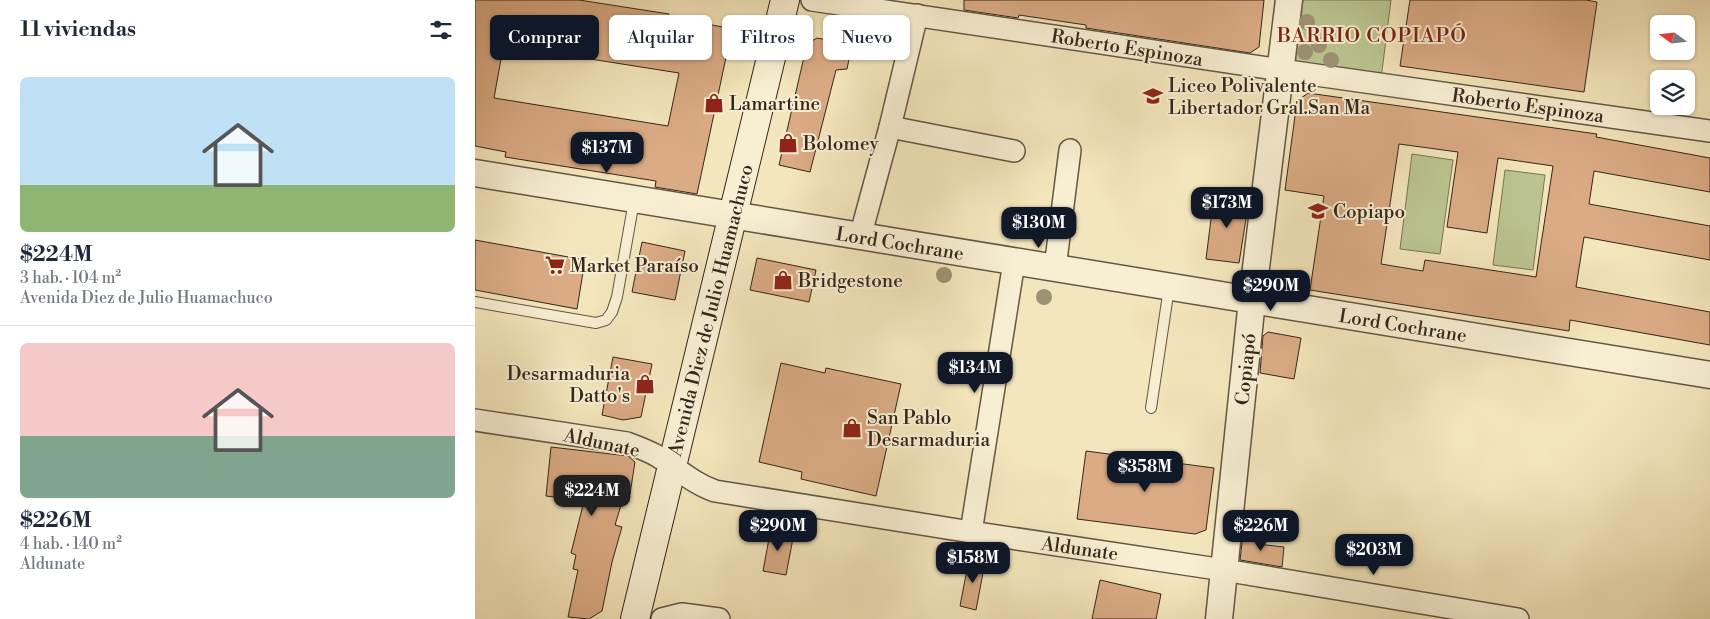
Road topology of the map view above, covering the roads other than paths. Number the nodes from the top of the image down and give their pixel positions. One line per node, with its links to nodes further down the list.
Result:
1 (785, 0): 12 (main road, Avenida Diez de Julio Huamachuco)
2 (811, 0): 4 (street, Roberto Espinoza)
3 (1289, 0): 5 (street, Copiapó)
4 (917, 15): 5 (street, Roberto Espinoza); 6 (street)
5 (1280, 70): 7 (street, Roberto Espinoza); 17 (street, Copiapó)
6 (890, 127): 9 (street); 13 (street)
7 (1710, 131)
8 (1069, 150): 15 (street)
9 (1014, 151)
10 (475, 173): 11 (street, Lord Cochrane)
11 (635, 200): 12 (street, Lord Cochrane); 18 (lane)
12 (733, 216): 13 (street, Lord Cochrane); 22 (main road, Avenida Diez de Julio Huamachuco)
13 (860, 237): 14 (street, Lord Cochrane)
14 (1014, 262): 15 (street, Lord Cochrane); 23 (street)
15 (1055, 268): 16 (street, Lord Cochrane)
16 (1169, 287): 17 (street, Lord Cochrane); 20 (lane)
17 (1252, 300): 19 (street, Lord Cochrane); 24 (street, Copiapó)
18 (475, 302)
19 (1710, 375)
20 (1151, 408)
21 (475, 420): 22 (street, Aldunate)
22 (672, 467): 23 (street, Aldunate); 25 (main road, Avenida Diez de Julio Huamachuco)
23 (971, 532): 24 (street, Aldunate)
24 (1225, 570): 28 (street, Copiapó); 29 (street, Aldunate)
25 (635, 619)
26 (662, 619): 27 (street)
27 (719, 619)
28 (1219, 619)
29 (1518, 619)

